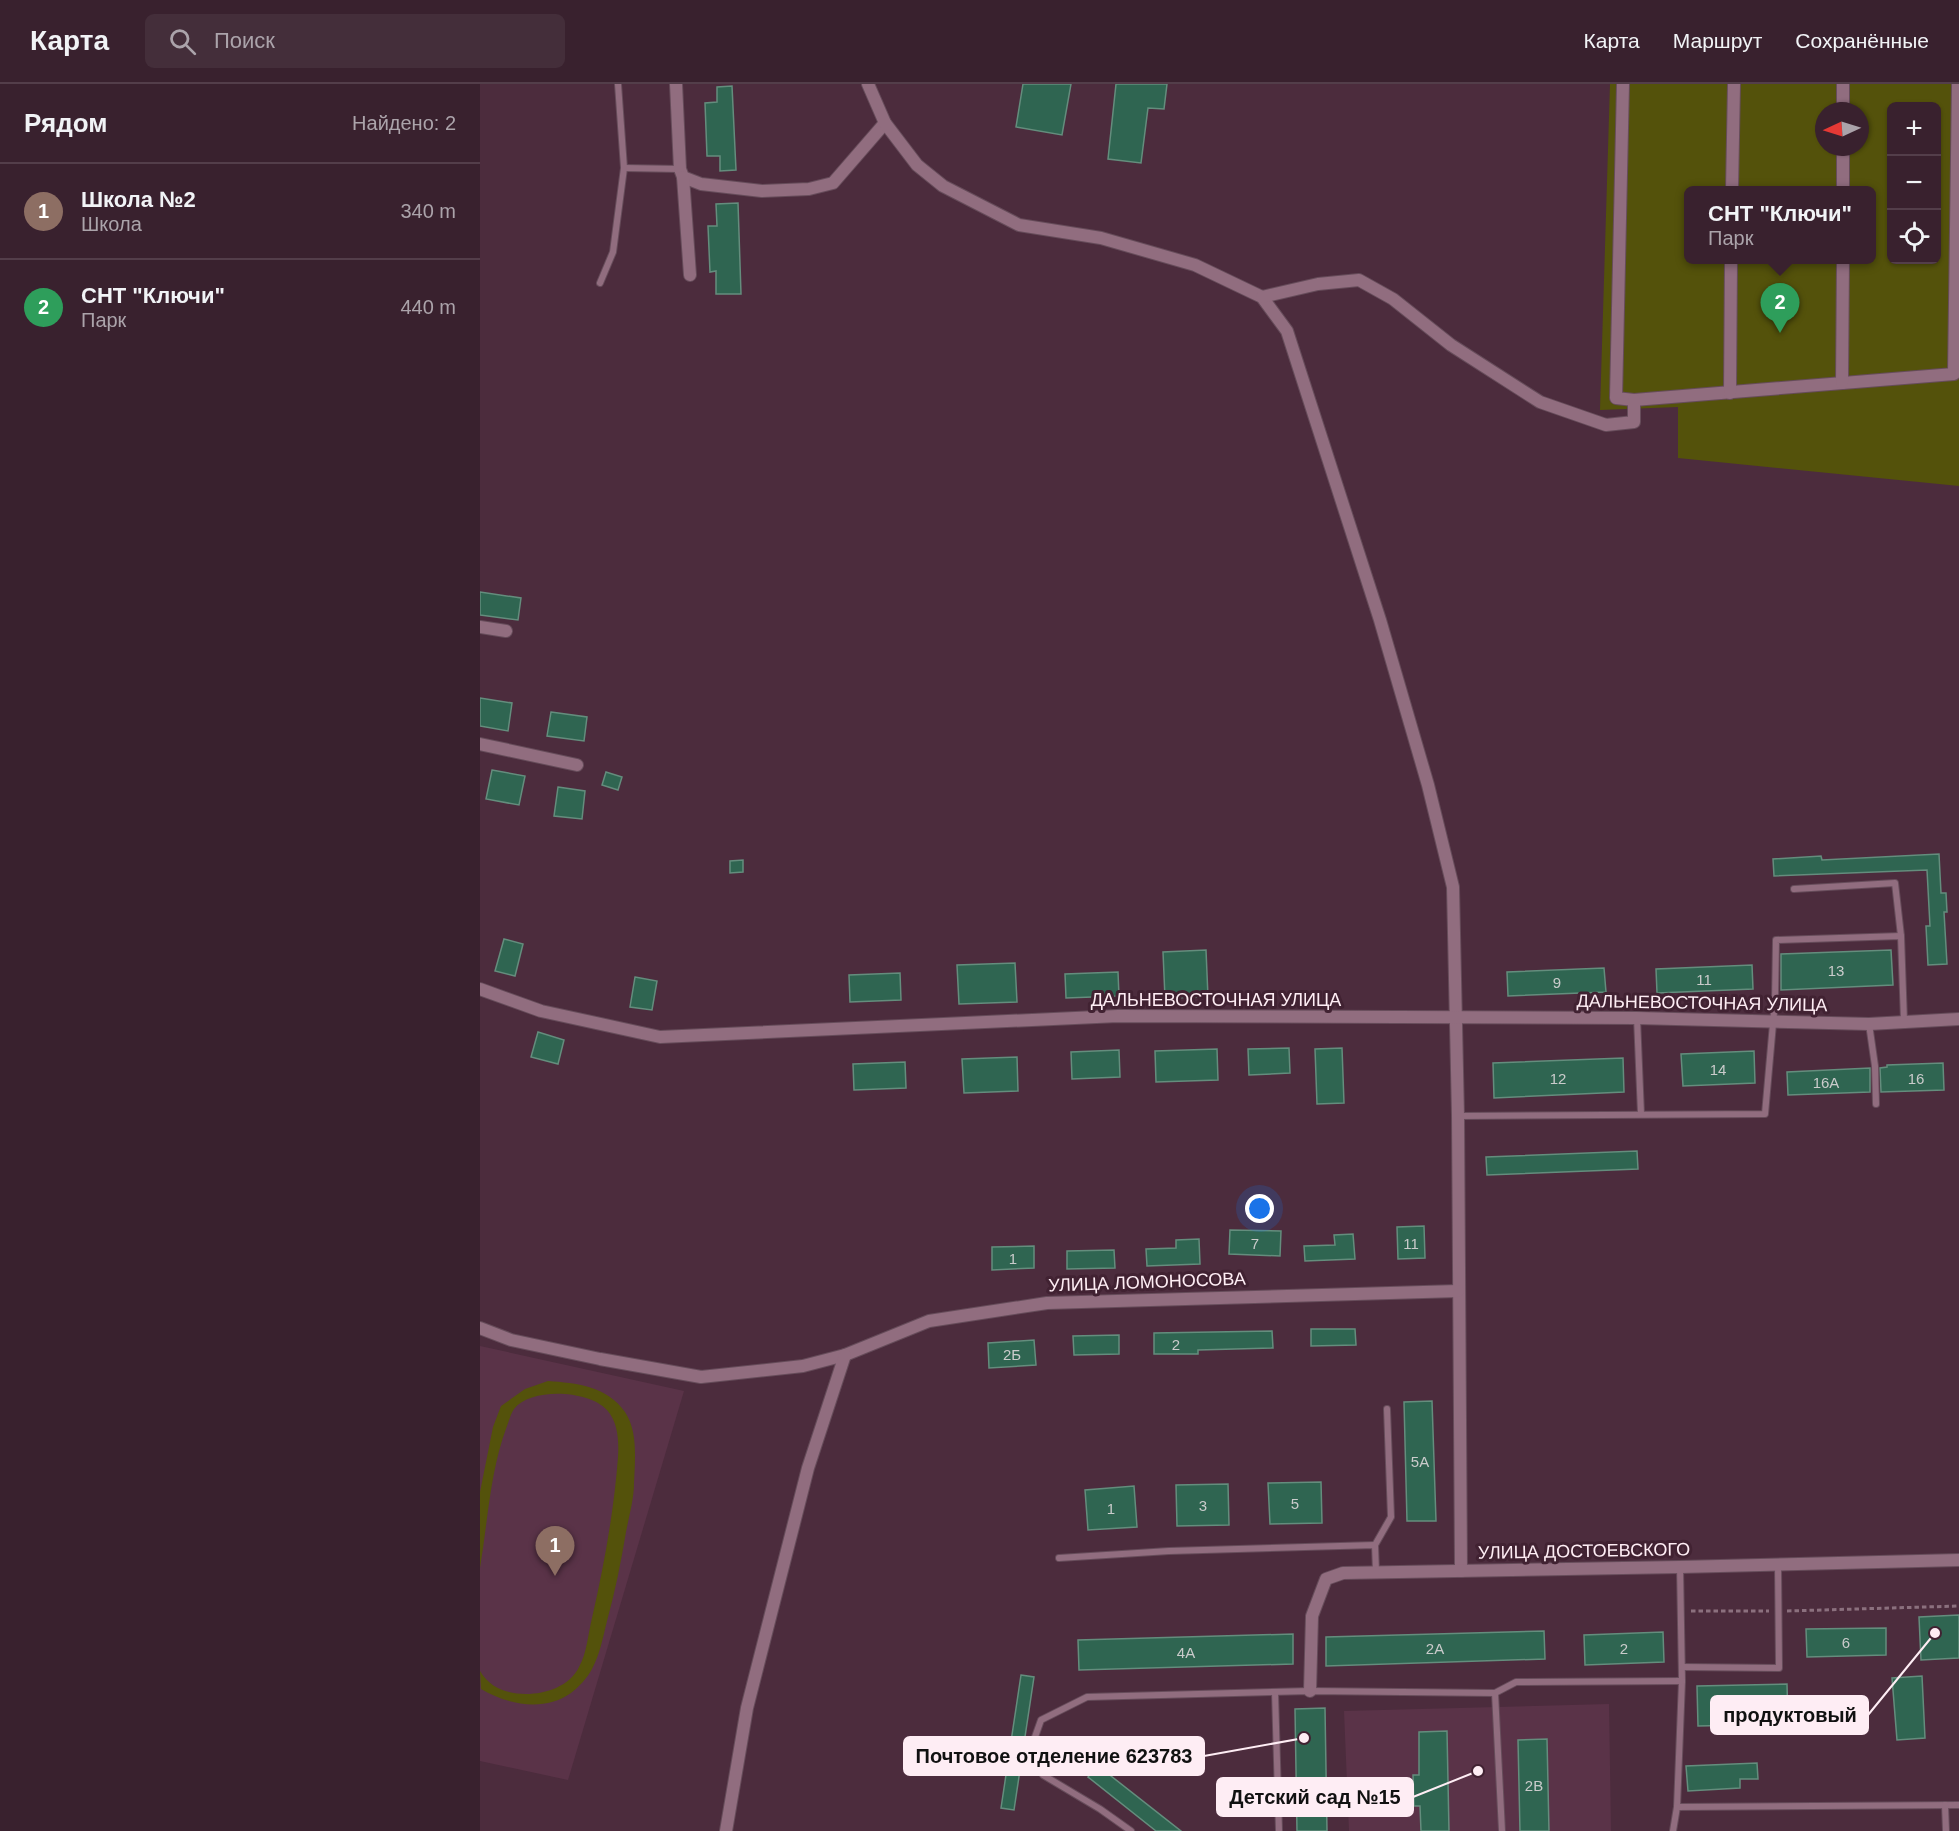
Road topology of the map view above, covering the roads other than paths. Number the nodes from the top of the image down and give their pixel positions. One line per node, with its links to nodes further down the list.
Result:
1 (618, 84): 11 (lane)
2 (676, 84): 12 (street)
3 (868, 84): 9 (street)
4 (1623, 84): 22 (street)
5 (1734, 84): 13 (street)
6 (1843, 84): 8 (street)
7 (1958, 84): 20 (street)
8 (1843, 102)
9 (885, 123): 12 (street); 19 (street)
10 (1843, 156): 14 (street)
11 (624, 168): 12 (lane); 18 (lane)
12 (681, 173): 17 (street)
13 (1732, 186)
14 (1843, 186)
15 (1731, 264): 21 (street)
16 (1843, 264): 20 (street)
17 (690, 275)
18 (600, 284)
19 (1262, 297): 22 (street); 30 (street)
20 (1842, 384): 21 (street)
21 (1730, 393): 22 (street)
22 (1634, 400)
23 (480, 627): 24 (street)
24 (506, 631)
25 (480, 744): 26 (street)
26 (577, 765)
27 (1794, 889): 28 (lane)
28 (1901, 936): 33 (lane); 34 (lane)
29 (480, 989): 30 (street, ДАЛЬНЕВОСТОЧНАЯ УЛИЦА)
30 (1456, 1018): 31 (street, ДАЛЬНЕВОСТОЧНАЯ УЛИЦА); 38 (street)
31 (1637, 1018): 33 (street, ДАЛЬНЕВОСТОЧНАЯ УЛИЦА); 37 (lane)
32 (1959, 1019): 34 (street, ДАЛЬНЕВОСТОЧНАЯ УЛИЦА)
33 (1773, 1021): 35 (street, ДАЛЬНЕВОСТОЧНАЯ УЛИЦА); 37 (lane)
34 (1904, 1022): 35 (street, ДАЛЬНЕВОСТОЧНАЯ УЛИЦА)
35 (1869, 1024): 36 (lane)
36 (1876, 1104)
37 (1641, 1114): 38 (lane)
38 (1458, 1116): 39 (street)
39 (1458, 1291): 41 (street, УЛИЦА ЛОМОНОСОВА); 48 (street)
40 (480, 1328): 41 (street, УЛИЦА ЛОМОНОСОВА)
41 (845, 1355): 58 (street)
42 (1387, 1409): 43 (lane)
43 (1375, 1545): 44 (lane); 49 (lane)
44 (1059, 1558)
45 (1959, 1560): 46 (street, УЛИЦА ДОСТОЕВСКОГО)
46 (1778, 1564): 47 (street, УЛИЦА ДОСТОЕВСКОГО); 50 (lane)
47 (1680, 1567): 48 (street, УЛИЦА ДОСТОЕВСКОГО); 50 (lane)
48 (1461, 1571): 49 (street, УЛИЦА ДОСТОЕВСКОГО)
49 (1376, 1572): 52 (street, УЛИЦА ДОСТОЕВСКОГО)
50 (1682, 1667): 51 (lane)
51 (1682, 1681): 54 (lane); 57 (lane)
52 (1310, 1691): 53 (lane); 54 (lane)
53 (1275, 1692): 59 (lane); 60 (lane)
54 (1495, 1693): 61 (lane)
55 (1945, 1805): 56 (lane); 57 (lane); 63 (lane)
56 (1959, 1805)
57 (1677, 1807): 62 (lane)
58 (726, 1831)
59 (1131, 1831)
60 (1279, 1831)
61 (1502, 1831)
62 (1673, 1831)
63 (1946, 1831)

